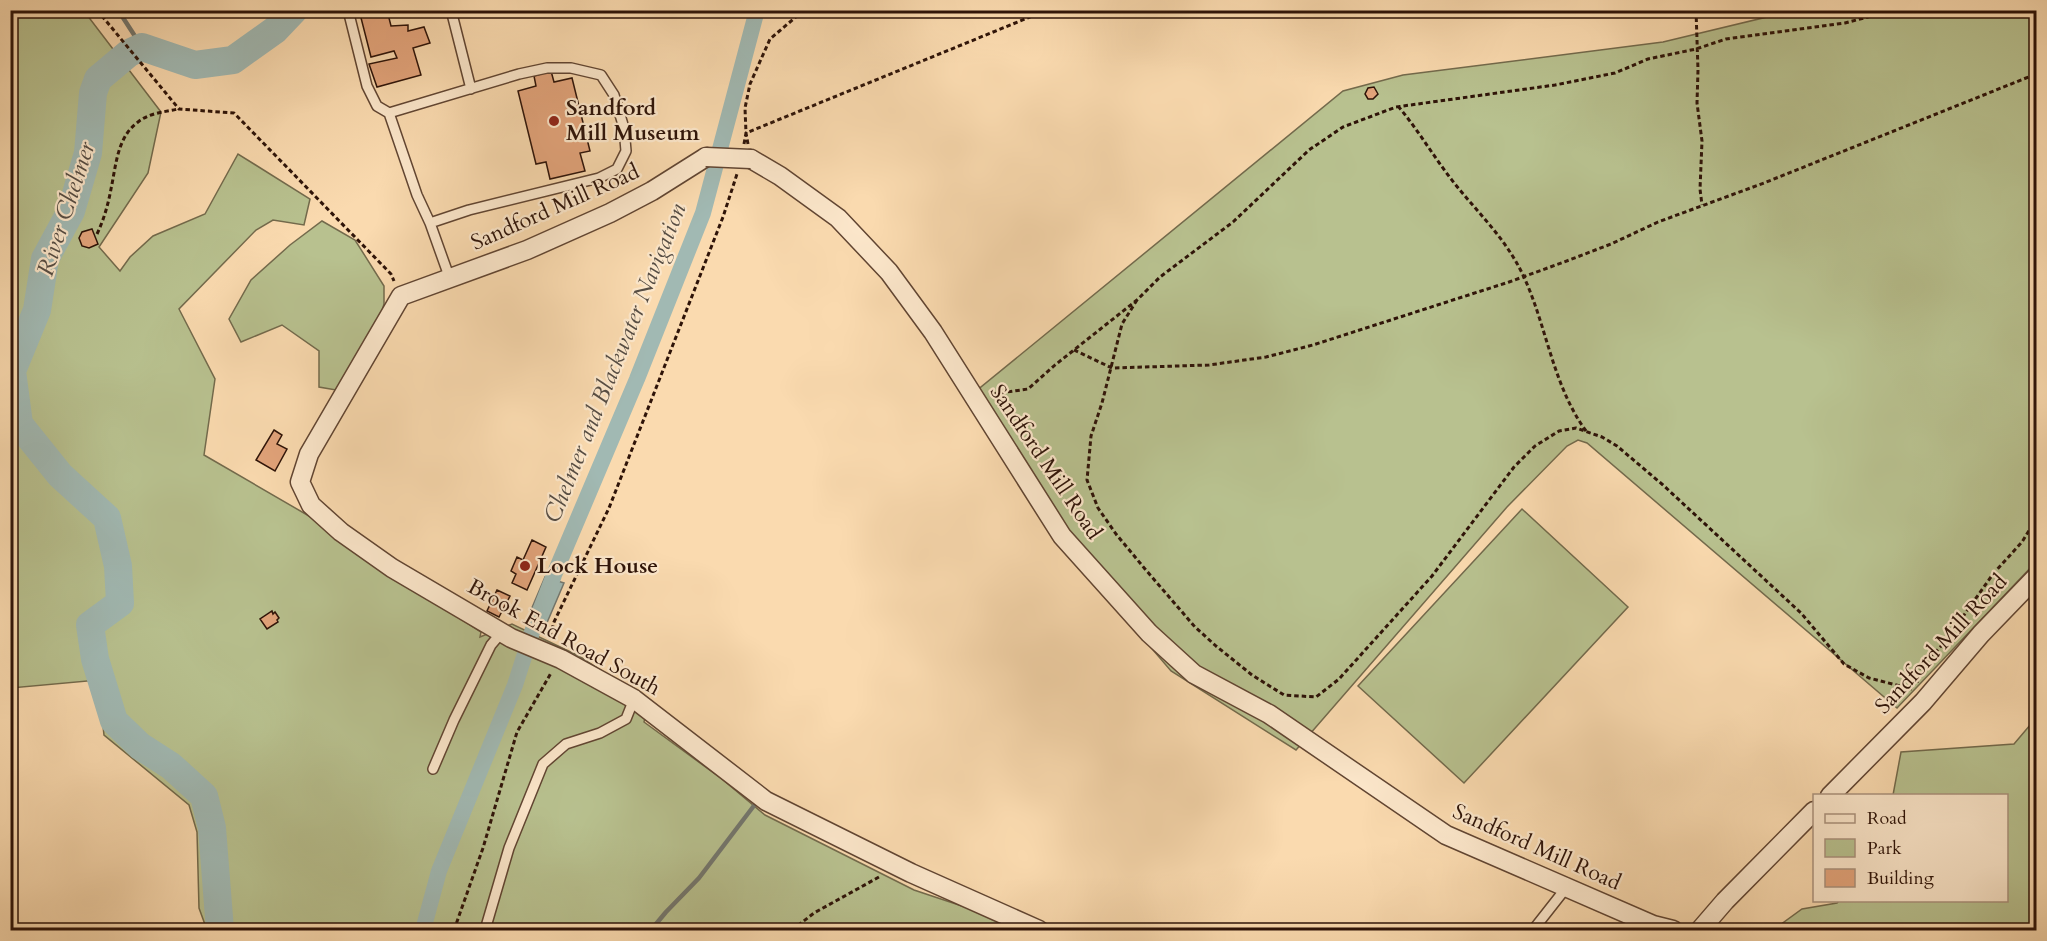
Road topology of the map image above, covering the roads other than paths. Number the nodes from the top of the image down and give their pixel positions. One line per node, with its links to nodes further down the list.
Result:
1 (348, 10): 4 (lane)
2 (451, 10): 3 (lane)
3 (471, 89): 4 (lane); 5 (lane)
4 (389, 114): 5 (lane)
5 (430, 224): 6 (lane)
6 (450, 279): 7 (street, Sandford Mill Road); 14 (street, Sandford Mill Road, bridge)
7 (401, 296): 9 (street, Brook End Road South)
8 (2037, 577): 12 (street, Sandford Mill Road)
9 (506, 635): 10 (street, Brook End Road South); 11 (lane)
10 (634, 699): 15 (lane); 16 (street, Brook End Road South)
11 (433, 769)
12 (1831, 794)
13 (1813, 813): 19 (street)
14 (1566, 888): 17 (lane); 18 (street, Sandford Mill Road)
15 (485, 930)
16 (1039, 930)
17 (1533, 930)
18 (1673, 930)
19 (1700, 930)

